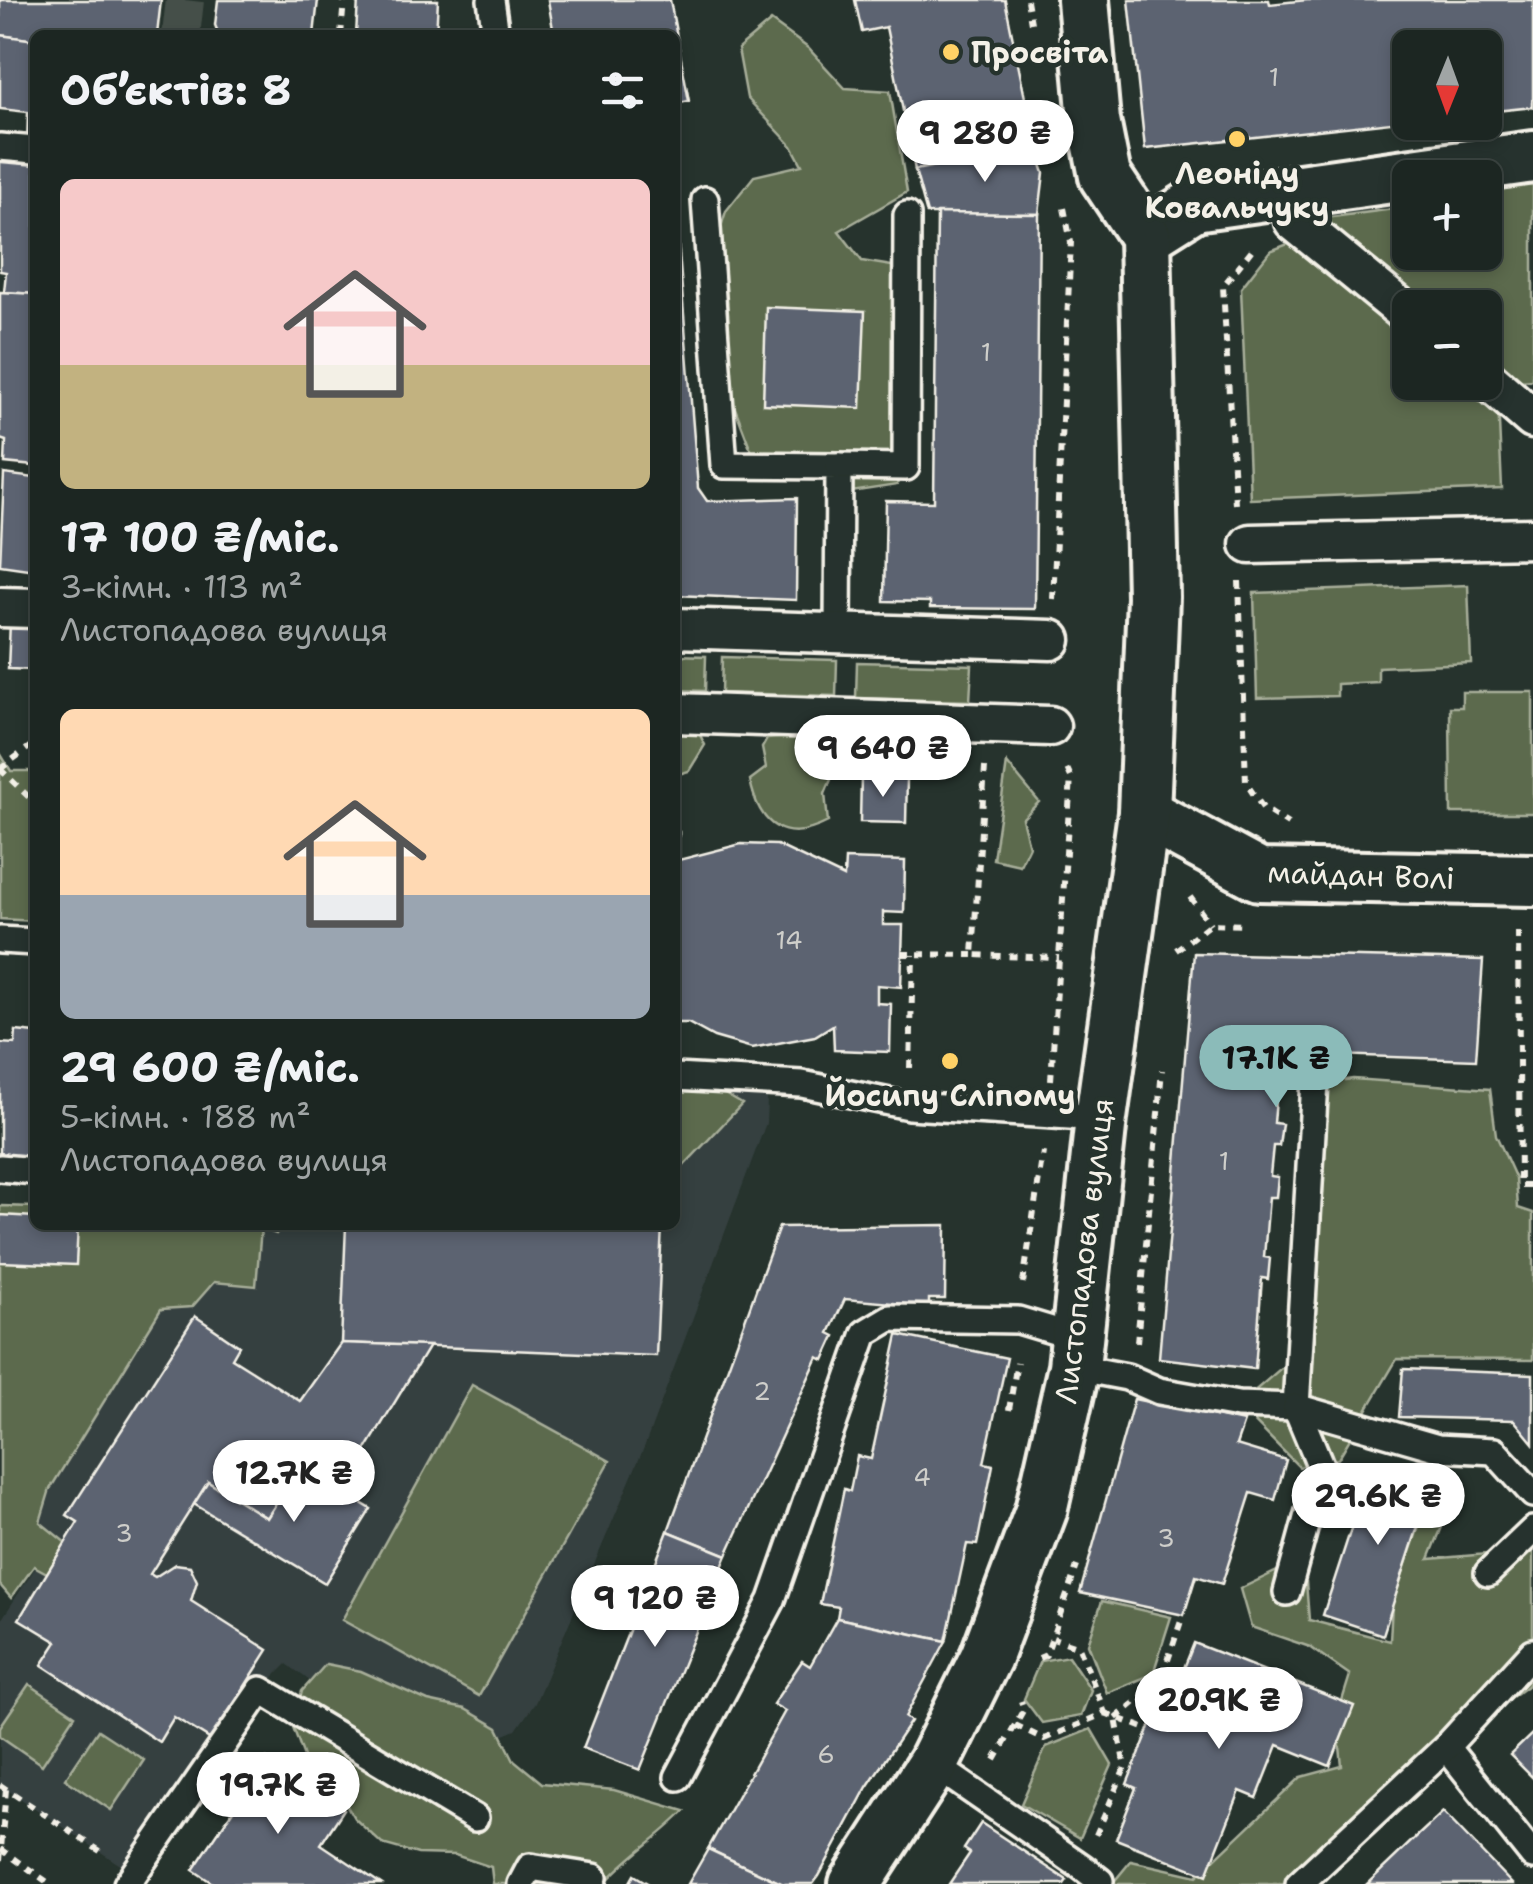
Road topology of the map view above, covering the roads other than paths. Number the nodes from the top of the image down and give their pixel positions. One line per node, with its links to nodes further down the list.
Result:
1 (491, 0): 3 (lane)
2 (1082, 0): 10 (street)
3 (495, 30)
4 (0, 147): 5 (lane)
5 (30, 150)
6 (1533, 158): 10 (street)
7 (705, 200): 14 (lane)
8 (907, 215): 14 (lane)
9 (1280, 227): 11 (street)
10 (1145, 236): 24 (street, Листопадова вулиця)
11 (1392, 304)
12 (1502, 392): 13 (street)
13 (1533, 419)
14 (839, 466): 20 (lane)
15 (1533, 538): 16 (street)
16 (1241, 544)
17 (0, 606): 18 (street)
18 (30, 608)
19 (680, 628): 20 (street)
20 (838, 633): 21 (street)
21 (1051, 640)
22 (680, 714): 23 (street)
23 (1050, 726)
24 (1144, 813): 25 (street, майдан Волі); 30 (street, Листопадова вулиця)
25 (1533, 880)
26 (0, 940): 27 (lane)
27 (30, 942)
28 (680, 1076): 30 (lane)
29 (1315, 1082): 34 (lane)
30 (1101, 1118): 33 (street, Листопадова вулиця)
31 (0, 1168): 32 (lane)
32 (30, 1171)
33 (1076, 1352): 34 (lane); 41 (street, Листопадова вулиця); 42 (lane)
34 (1296, 1407): 35 (lane); 38 (lane)
35 (1533, 1494)
36 (1533, 1530): 37 (lane)
37 (1488, 1573)
38 (1287, 1592)
39 (1533, 1652): 40 (lane)
40 (1446, 1747): 44 (lane); 50 (lane)
41 (933, 1764): 46 (lane); 49 (street, Листопадова вулиця)
42 (678, 1777)
43 (475, 1818): 47 (lane)
44 (1533, 1856)
45 (594, 1876): 48 (lane)
46 (1090, 1876)
47 (131, 1879)
48 (521, 1884)
49 (855, 1884)
50 (1299, 1884)

